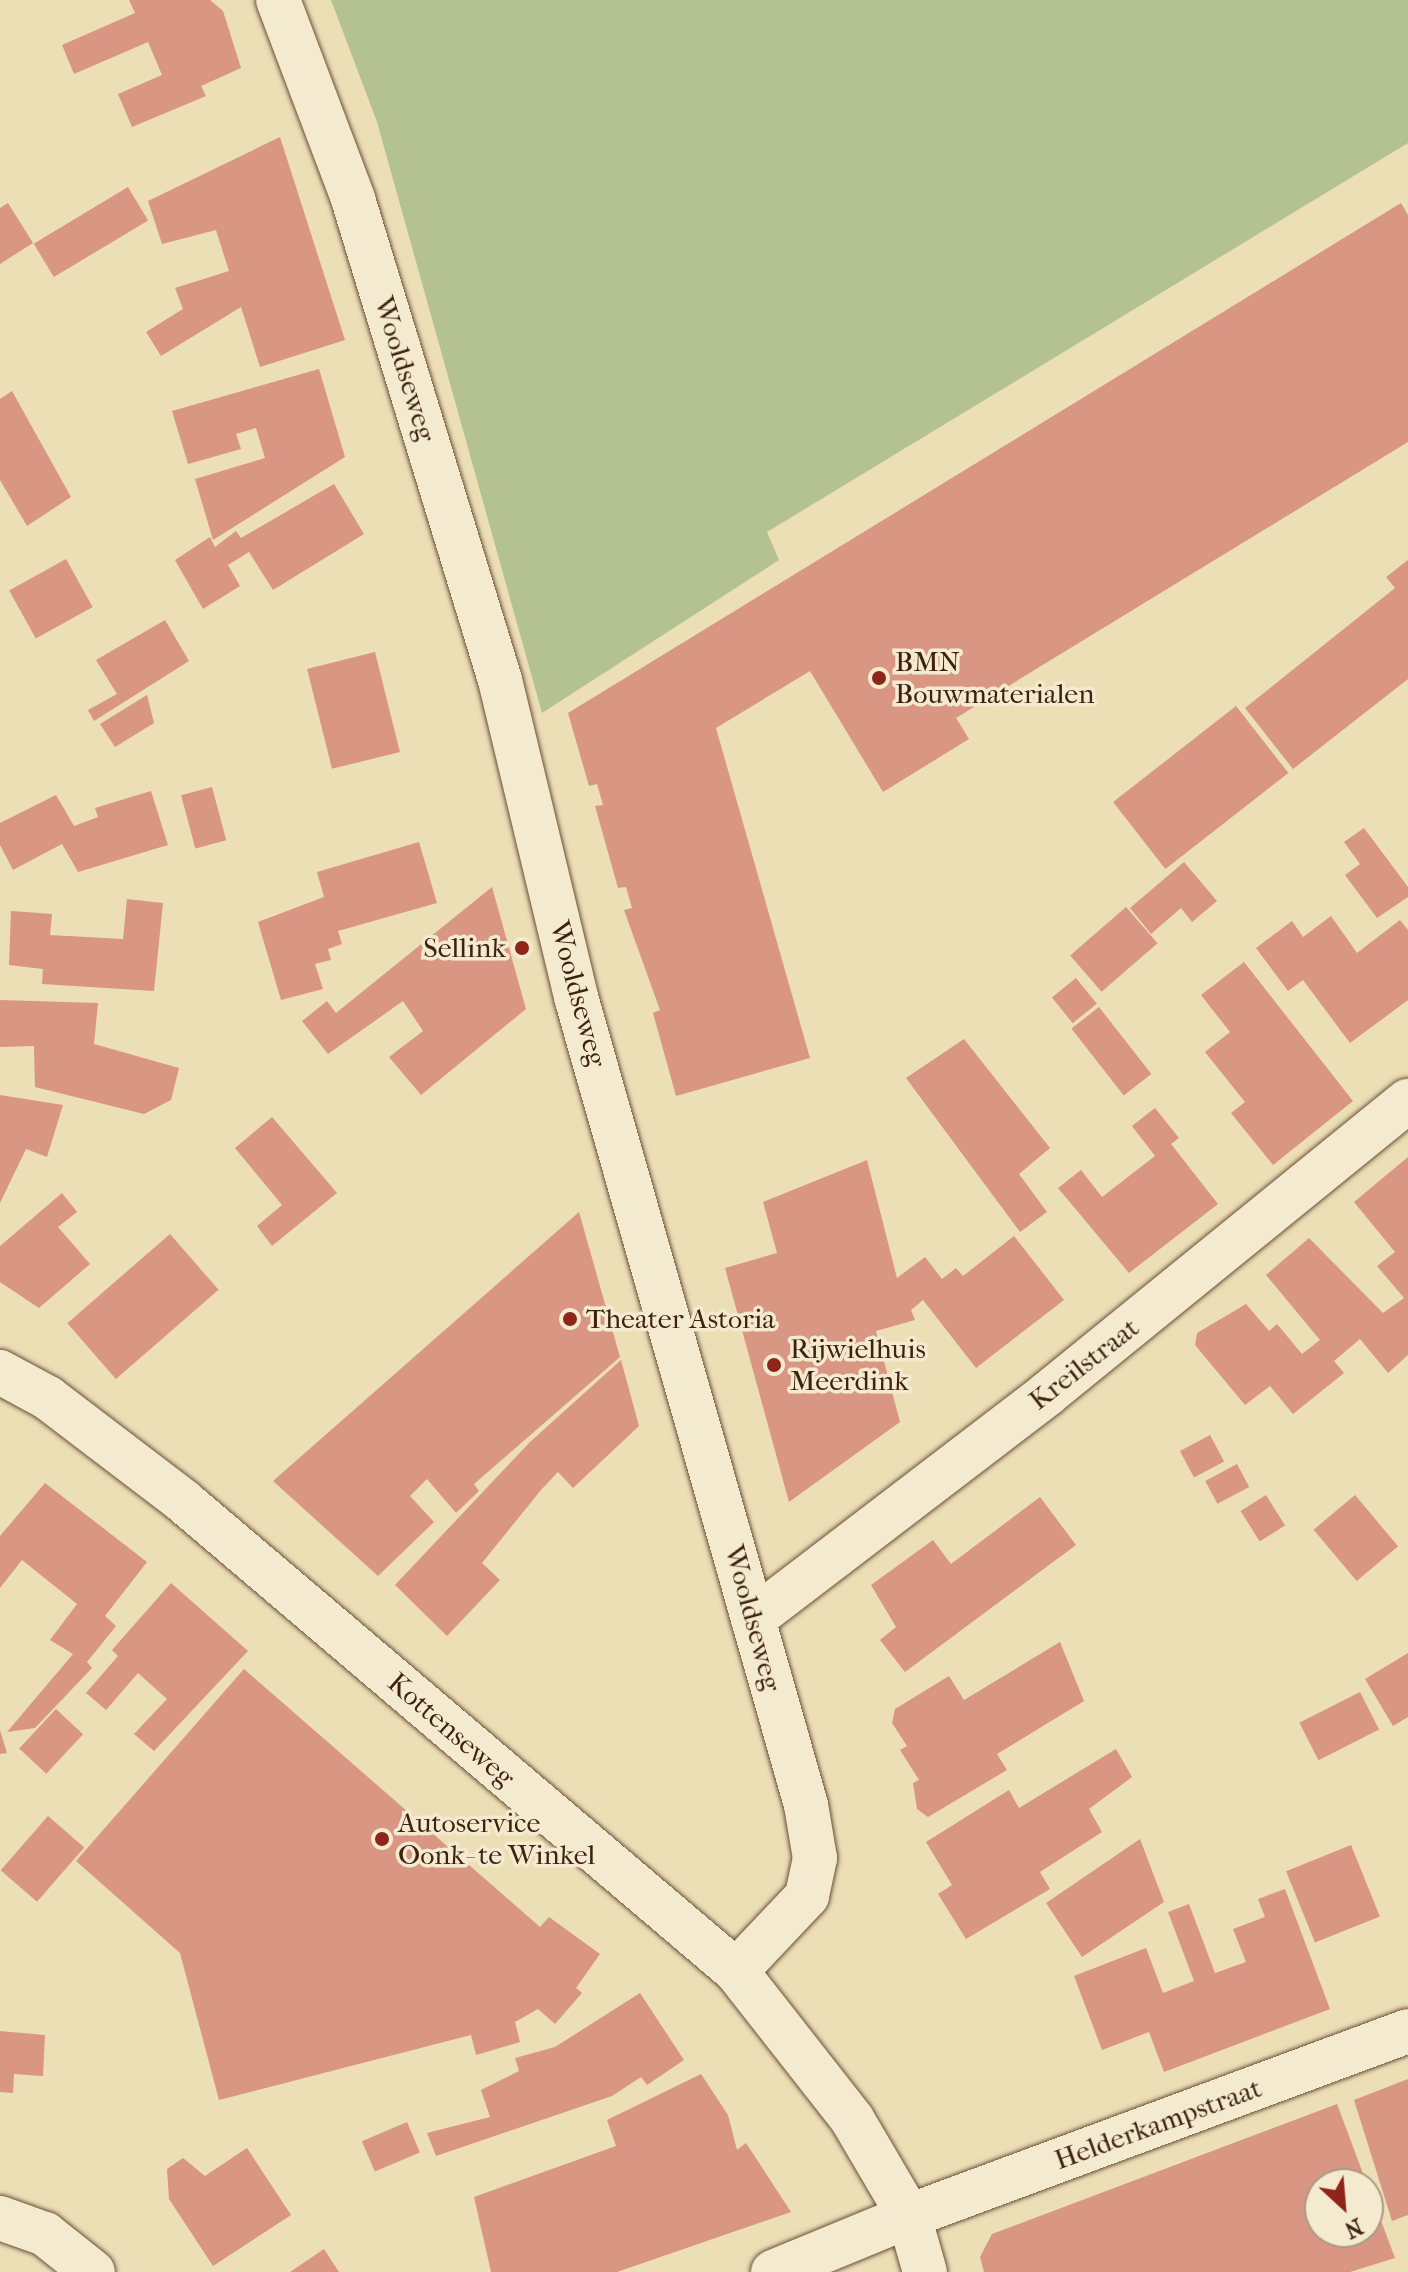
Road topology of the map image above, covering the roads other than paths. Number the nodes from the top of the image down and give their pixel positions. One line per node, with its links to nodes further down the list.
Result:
1 (278, 0): 4 (street, Wooldseweg)
2 (1408, 1101): 4 (street, Kreilstraat)
3 (0, 1372): 5 (street, Kottenseweg)
4 (753, 1619): 5 (street, Wooldseweg)
5 (736, 1971): 7 (street, Kottenseweg)
6 (1408, 2031): 7 (street, Helderkampstraat)
7 (909, 2216): 10 (street, Helderkampstraat); 11 (street, Kottenseweg)
8 (0, 2218): 9 (street)
9 (93, 2272)
10 (773, 2272)
11 (925, 2272)

